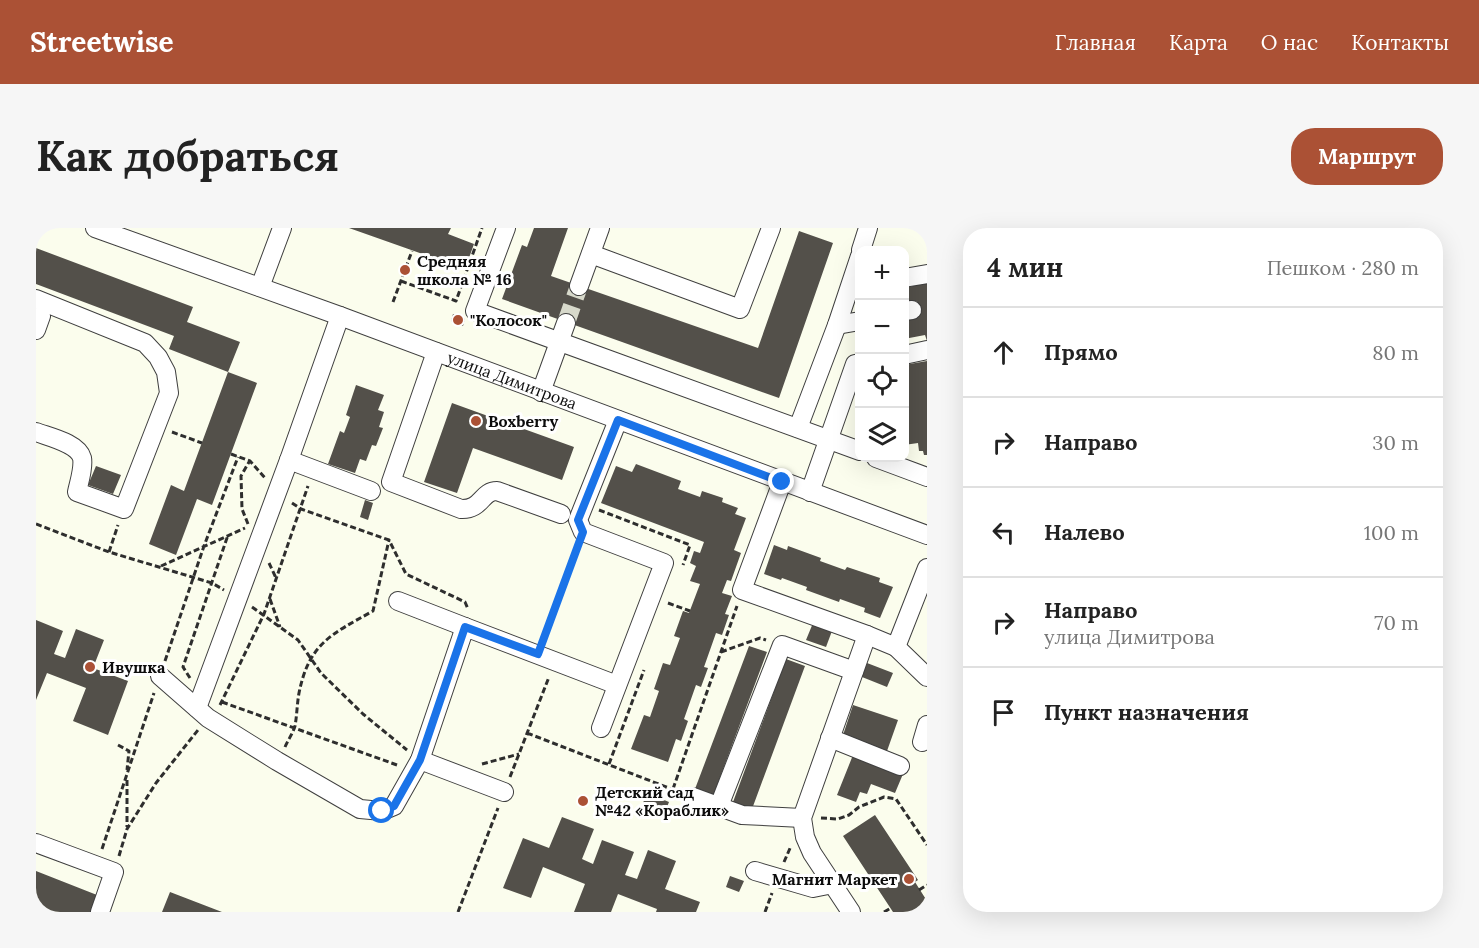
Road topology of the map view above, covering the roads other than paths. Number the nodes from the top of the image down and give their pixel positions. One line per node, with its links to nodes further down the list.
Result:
1 (95, 228): 12 (street, улица Димитрова)
2 (282, 228): 12 (street)
3 (506, 228): 19 (street)
4 (600, 228): 8 (street)
5 (771, 228): 8 (street)
6 (868, 228): 7 (street)
7 (862, 246)
8 (591, 254): 11 (street)
9 (927, 274): 10 (street)
10 (909, 277)
11 (579, 286)
12 (260, 287): 15 (street, улица Димитрова)
13 (854, 288): 18 (street)
14 (38, 315): 27 (street)
15 (340, 316): 21 (street, улица Димитрова); 30 (street)
16 (855, 322): 18 (street)
17 (566, 323): 19 (street)
18 (837, 325): 26 (street)
19 (560, 341): 24 (street); 26 (street)
20 (927, 350): 22 (street)
21 (436, 352): 24 (street, улица Димитрова); 36 (street)
22 (909, 354)
23 (855, 364): 28 (street)
24 (541, 392): 25 (street, улица Димитрова)
25 (618, 420): 33 (street, улица Димитрова); 46 (street)
26 (798, 428): 28 (street)
27 (36, 432)
28 (828, 439): 29 (street); 35 (street)
29 (855, 449)
30 (289, 460): 34 (street); 47 (street)
31 (887, 462): 32 (street)
32 (927, 477)
33 (782, 482): 35 (street, улица Димитрова); 41 (street)
34 (371, 491)
35 (810, 492): 37 (street, улица Димитрова)
36 (561, 514)
37 (927, 535)
38 (927, 568): 42 (street)
39 (398, 601): 40 (street)
40 (465, 627): 46 (street); 50 (street)
41 (867, 636): 42 (street); 43 (street)
42 (896, 647): 45 (street)
43 (854, 671): 49 (street); 54 (street)
44 (160, 676): 47 (street)
45 (927, 677)
46 (617, 685): 48 (street)
47 (199, 701): 50 (street)
48 (602, 728)
49 (830, 738): 51 (street); 55 (street)
50 (416, 766): 52 (street)
51 (900, 766)
52 (504, 792)
53 (693, 797): 54 (street)
54 (719, 806): 55 (street)
55 (802, 818): 58 (street)
56 (36, 843): 59 (street)
57 (755, 871): 58 (street)
58 (833, 884): 60 (street)
59 (100, 912)
60 (851, 912)

